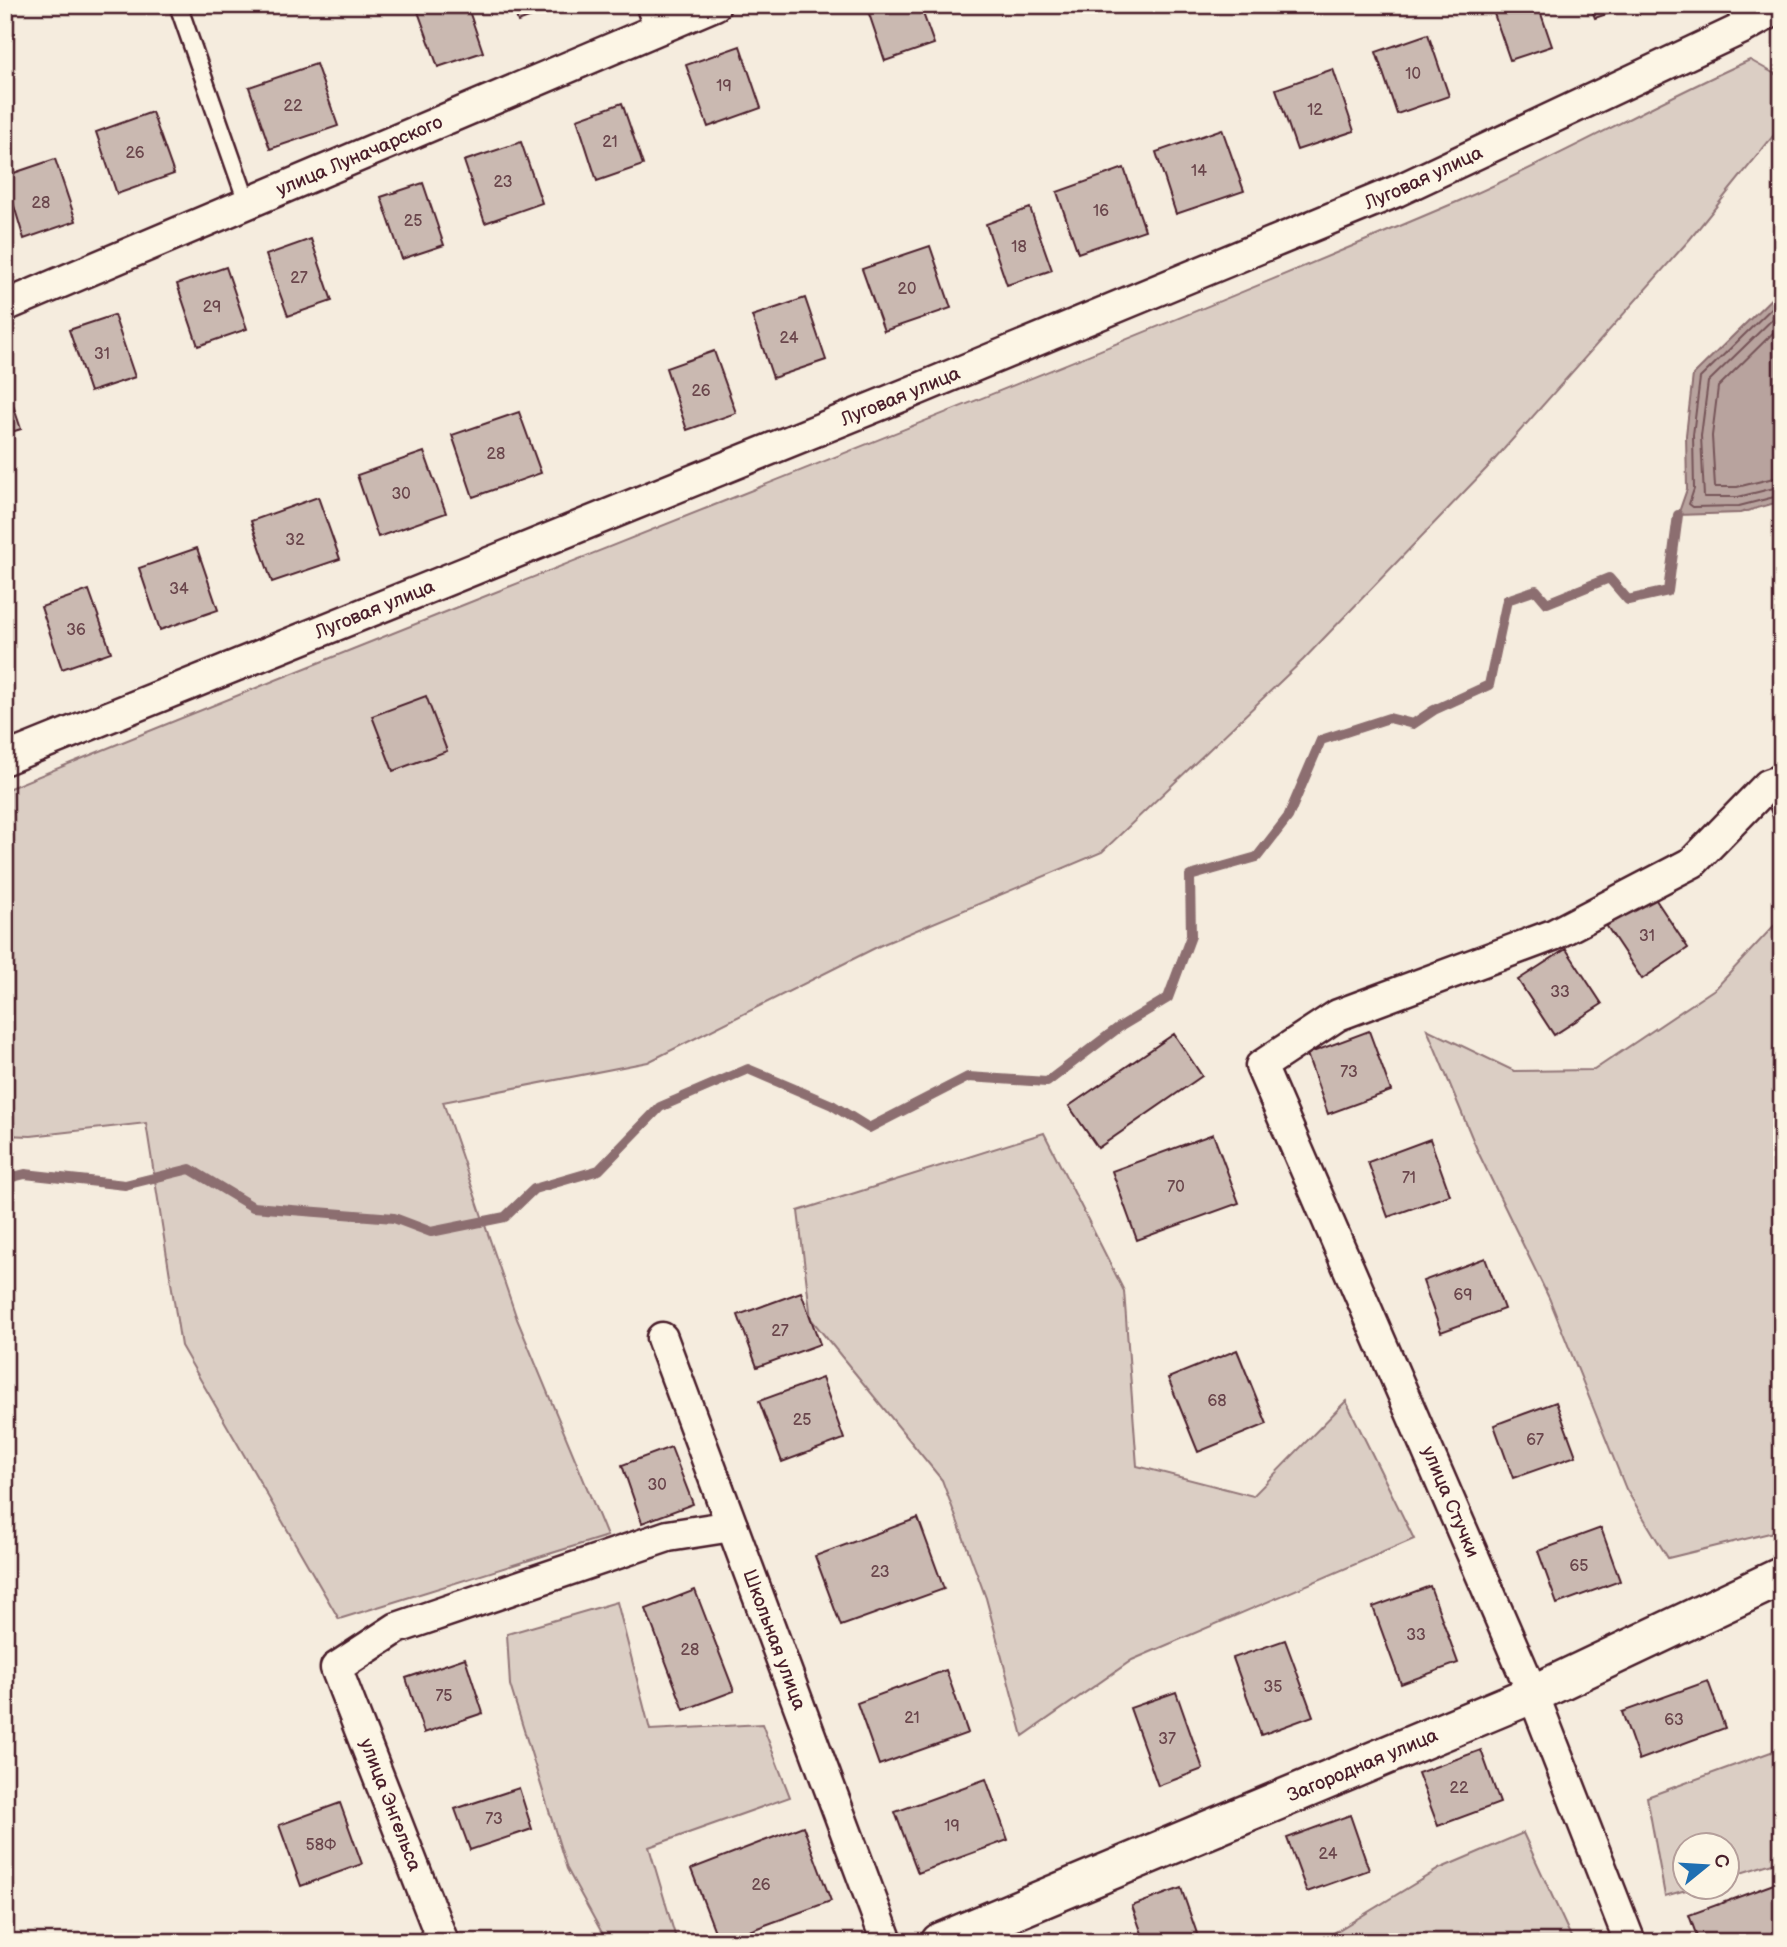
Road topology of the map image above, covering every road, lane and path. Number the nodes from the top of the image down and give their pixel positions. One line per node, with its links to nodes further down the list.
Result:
1 (177, 5): 6 (lane)
2 (715, 5): 5 (street, улица Луначарского)
3 (1782, 6): 4 (street, Луговая улица)
4 (1738, 17): 8 (street, Луговая улица)
5 (649, 18): 6 (street, улица Луначарского)
6 (247, 202): 7 (street, улица Луначарского)
7 (5, 306)
8 (5, 759)
9 (1782, 780): 13 (street, улица Стучки)
10 (662, 1338): 11 (street, Школьная улица)
11 (732, 1526): 14 (street, улица Энгельса); 15 (street, Школьная улица)
12 (1782, 1576): 13 (street, Загородная улица)
13 (1533, 1695): 16 (street, Загородная улица); 17 (street, улица Стучки)
14 (443, 1942)
15 (887, 1942)
16 (940, 1942)
17 (1630, 1942)

